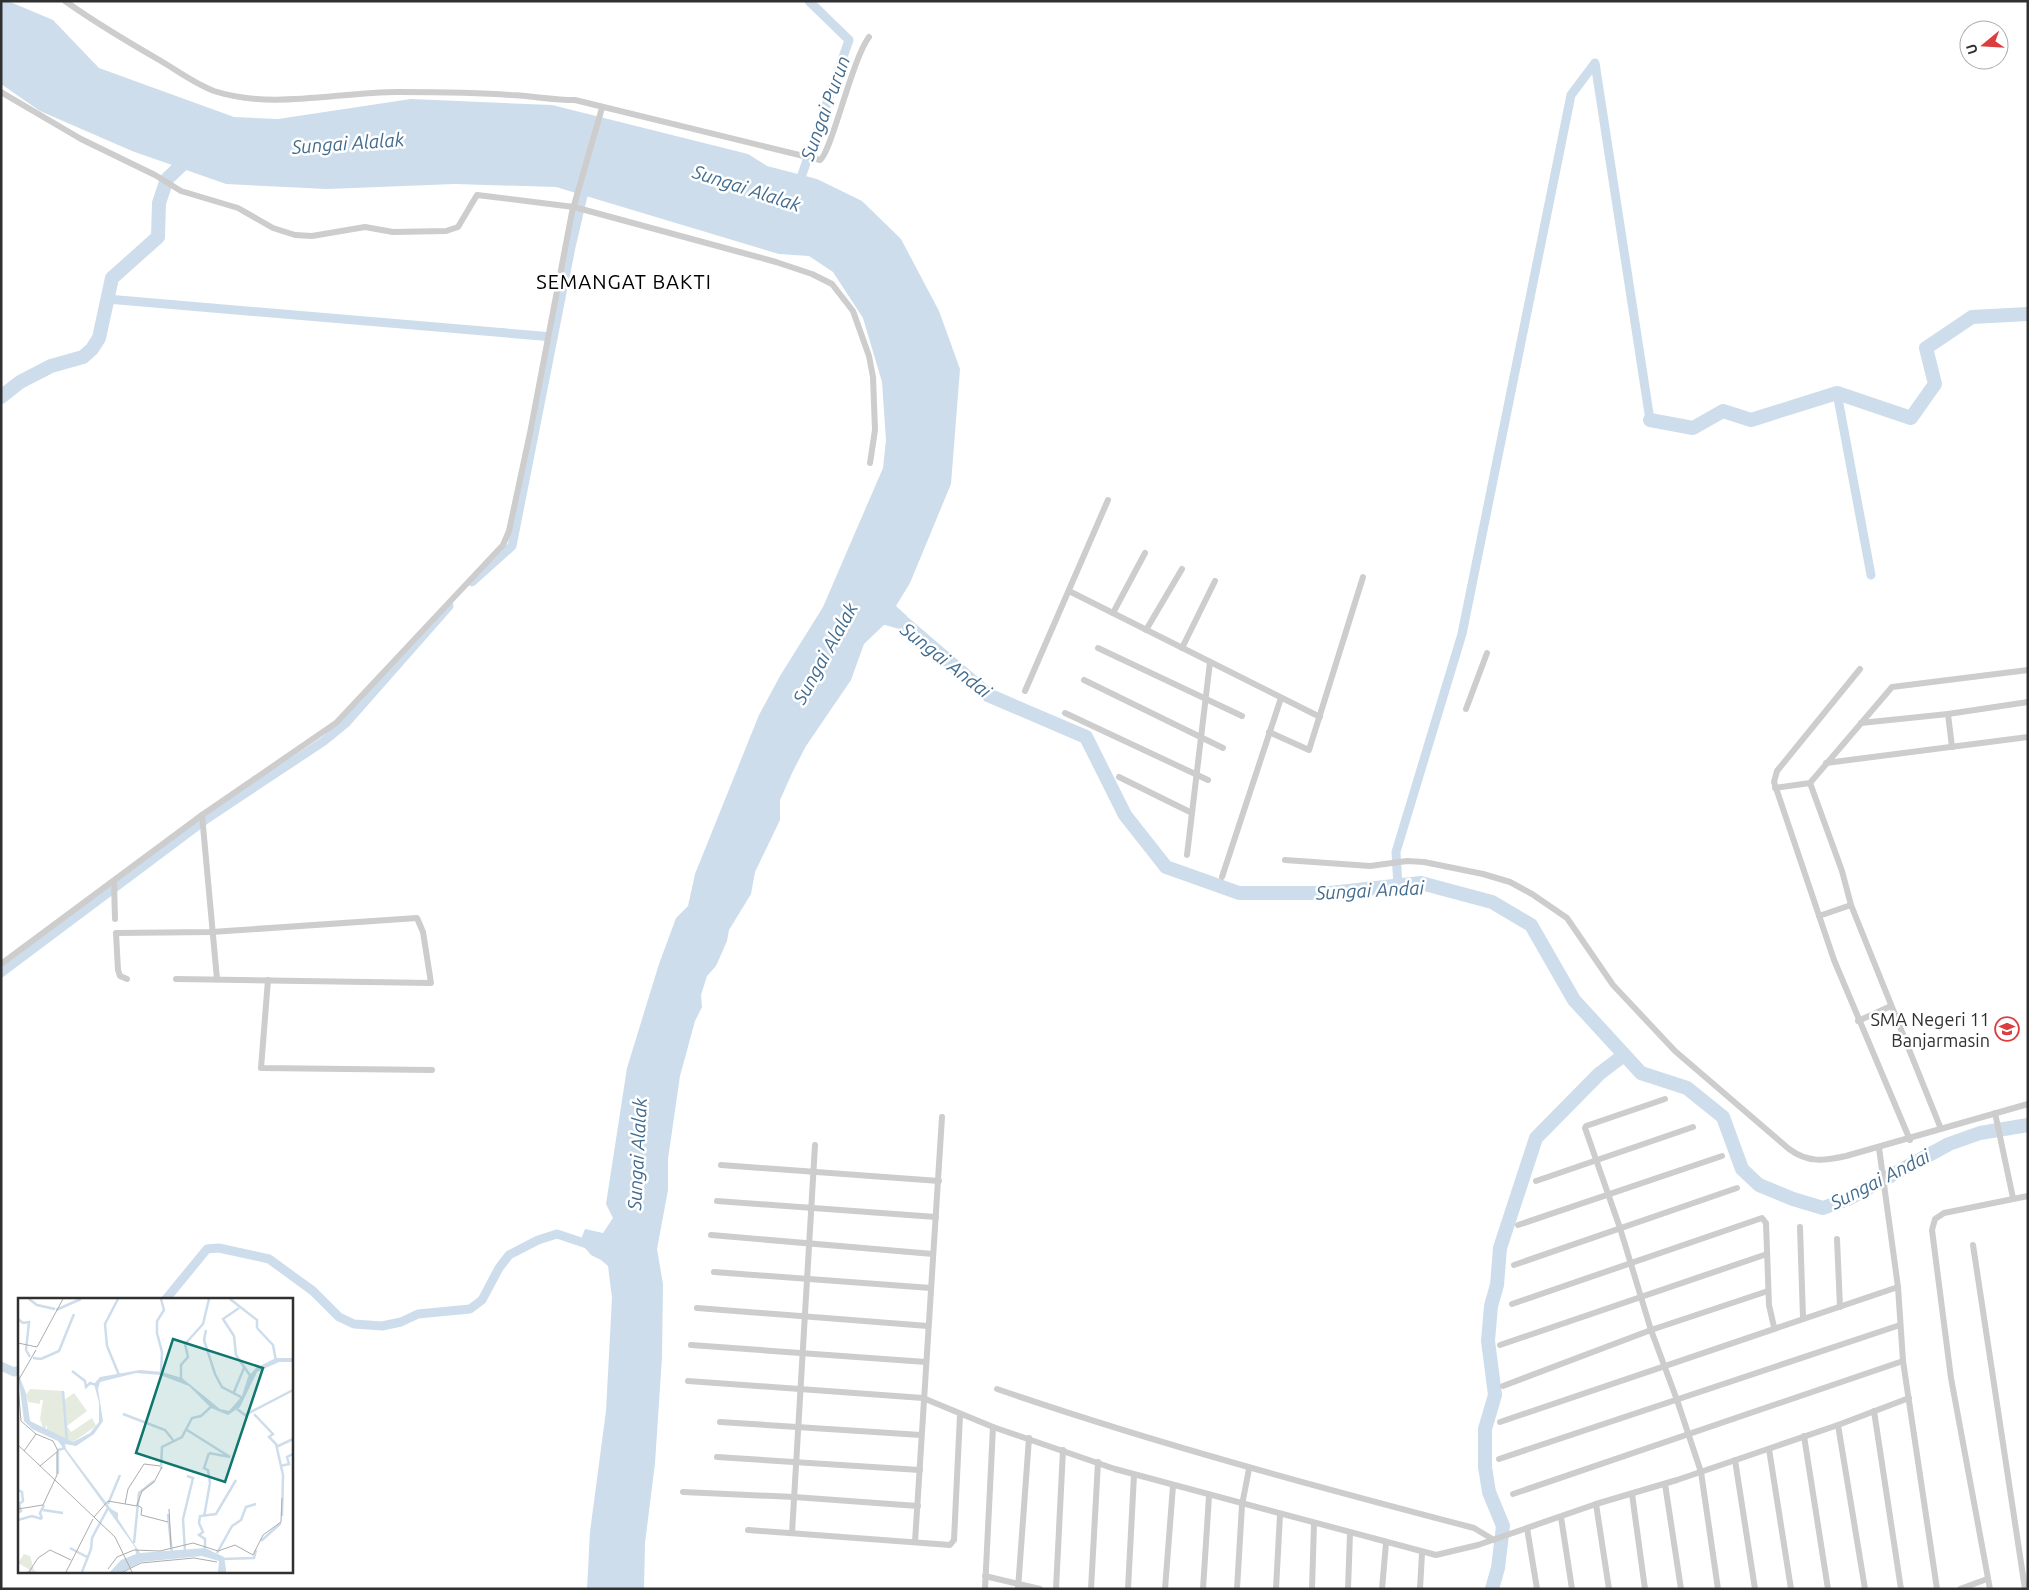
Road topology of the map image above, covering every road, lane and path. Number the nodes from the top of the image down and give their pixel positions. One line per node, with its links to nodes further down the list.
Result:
1 (65, 1): 4 (street)
2 (869, 37): 4 (street)
3 (1, 92): 5 (street)
4 (601, 110): 5 (street)
5 (574, 207): 6 (street); 41 (street)
6 (870, 463)
7 (1108, 500): 12 (street)
8 (1145, 553): 13 (street)
9 (1182, 569): 14 (street)
10 (1363, 577): 29 (street)
11 (1215, 581): 16 (street)
12 (1069, 591): 13 (street); 22 (street)
13 (1113, 614): 14 (street)
14 (1146, 630): 16 (street)
15 (1098, 648): 28 (street)
16 (1182, 648): 18 (street)
17 (1487, 652): 25 (street)
18 (1210, 662): 23 (street); 40 (street)
19 (1860, 669): 39 (street)
20 (2028, 670): 30 (street)
21 (1084, 680): 34 (street)
22 (1025, 691)
23 (1281, 698): 29 (street); 31 (street)
24 (2028, 702): 27 (street)
25 (1466, 709)
26 (1065, 713): 37 (street)
27 (1948, 714): 30 (street); 33 (street)
28 (1242, 716)
29 (1320, 717): 31 (street)
30 (1861, 723): 35 (street)
31 (1269, 732): 44 (street)
32 (2028, 737): 33 (street)
33 (1952, 747): 35 (street)
34 (1223, 748)
35 (1826, 763): 38 (street)
36 (1119, 777): 40 (street)
37 (1208, 780)
38 (1810, 783): 39 (street); 46 (street)
39 (1775, 788): 47 (street)
40 (1192, 813): 42 (street)
41 (202, 815): 45 (street); 49 (street)
42 (1186, 855)
43 (1285, 860): 66 (street)
44 (1222, 876)
45 (114, 882): 48 (street); 50 (street)
46 (1851, 905): 47 (street); 55 (street)
47 (1819, 916): 56 (street)
48 (115, 919)
49 (212, 932): 51 (street); 53 (street); 54 (street)
50 (1, 964)
51 (127, 979)
52 (176, 979): 53 (street)
53 (217, 979): 54 (street)
54 (268, 980): 57 (street)
55 (1891, 1006): 56 (street); 63 (street)
56 (1858, 1021): 64 (street)
57 (432, 1070)
58 (1665, 1099): 68 (street)
59 (2028, 1104): 60 (street)
60 (1995, 1113): 63 (street); 76 (street)
61 (942, 1117): 71 (street)
62 (1692, 1127): 68 (street)
63 (1941, 1130): 64 (street)
64 (1910, 1140): 66 (street)
65 (815, 1146): 70 (street)
66 (1879, 1148): 93 (street)
67 (1722, 1156): 74 (street)
68 (1596, 1160): 72 (street); 74 (street)
69 (721, 1165): 70 (street)
70 (814, 1171): 71 (street); 78 (street)
71 (939, 1181): 79 (street)
72 (1536, 1181)
73 (1738, 1188): 82 (street)
74 (1609, 1195): 80 (street); 82 (street)
75 (2028, 1196): 76 (street)
76 (2013, 1198): 163 (street)
77 (717, 1201): 78 (street)
78 (813, 1208): 79 (street); 85 (street)
79 (936, 1217): 87 (street)
80 (1518, 1224)
81 (1800, 1227): 101 (street)
82 (1620, 1228): 89 (street); 90 (street)
83 (712, 1235): 85 (street)
84 (1837, 1238): 98 (street)
85 (810, 1243): 87 (street); 92 (street)
86 (1973, 1245): 164 (street)
87 (933, 1254): 94 (street)
88 (1767, 1254): 89 (street); 95 (street); 96 (street)
89 (1631, 1263): 96 (street); 97 (street)
90 (1514, 1265)
91 (714, 1272): 92 (street)
92 (808, 1279): 94 (street); 100 (street)
93 (1898, 1287): 98 (street); 102 (street)
94 (931, 1288): 103 (street)
95 (1768, 1291): 104 (street); 105 (street)
96 (1640, 1296): 105 (street); 107 (street)
97 (1512, 1304)
98 (1840, 1307): 101 (street)
99 (698, 1308): 100 (street)
100 (806, 1316): 103 (street); 108 (street)
101 (1803, 1318): 104 (street)
102 (1900, 1325): 109 (street); 118 (street)
103 (928, 1326): 110 (street)
104 (1774, 1327): 111 (street)
105 (1651, 1330): 111 (street); 113 (street)
106 (691, 1345): 108 (street)
107 (1500, 1345)
108 (802, 1352): 110 (street); 115 (street)
109 (1904, 1361): 117 (street); 126 (street)
110 (926, 1362): 116 (street)
111 (1664, 1365): 118 (street); 122 (street)
112 (688, 1381): 115 (street)
113 (1503, 1386)
114 (997, 1389): 137 (street)
115 (799, 1390): 116 (street); 124 (street)
116 (923, 1398): 120 (street); 127 (street)
117 (1909, 1398): 119 (street); 190 (street)
118 (1677, 1400): 126 (street); 133 (street)
119 (1874, 1411): 123 (street); 189 (street)
120 (960, 1415): 125 (street); 159 (street)
121 (720, 1422): 124 (street)
122 (1500, 1422)
123 (1838, 1425): 128 (street); 188 (street)
124 (797, 1426): 127 (street); 135 (street)
125 (993, 1428): 129 (street); 162 (street)
126 (1689, 1434): 139 (street); 144 (street)
127 (921, 1435): 138 (street)
128 (1804, 1436): 130 (street); 187 (street)
129 (1029, 1438): 131 (street); 165 (street)
130 (1769, 1449): 134 (street); 186 (street)
131 (1063, 1450): 136 (street); 168 (street)
132 (717, 1457): 135 (street)
133 (1499, 1459)
134 (1735, 1460): 139 (street); 185 (street)
135 (795, 1462): 138 (street); 147 (street)
136 (1098, 1462): 140 (street); 169 (street)
137 (1249, 1468): 149 (street); 158 (street)
138 (920, 1470): 150 (street)
139 (1700, 1472): 141 (street); 184 (street)
140 (1134, 1475): 142 (street); 170 (street)
141 (1664, 1484): 145 (street); 183 (street)
142 (1174, 1486): 146 (street); 171 (street)
143 (683, 1492): 147 (street)
144 (1513, 1494)
145 (1632, 1494): 148 (street); 182 (street)
146 (1209, 1496): 149 (street); 172 (street)
147 (794, 1497): 150 (street); 156 (street)
148 (1596, 1504): 152 (street); 181 (street)
149 (1242, 1505): 151 (street); 173 (street)
150 (918, 1506): 159 (street)
151 (1280, 1515): 153 (street); 174 (street)
152 (1561, 1517): 154 (street); 180 (street)
153 (1314, 1524): 157 (street); 175 (street)
154 (1527, 1528): 158 (street); 179 (street)
155 (748, 1530): 156 (street)
156 (792, 1533): 159 (street)
157 (1350, 1534): 160 (street); 176 (street)
158 (1494, 1540): 161 (street)
159 (914, 1542)
160 (1386, 1543): 161 (street); 177 (street)
161 (1422, 1553): 178 (street)
162 (985, 1576): 165 (street); 166 (street)
163 (1987, 1579): 191 (street); 192 (street)
164 (2026, 1585)
165 (1018, 1586): 167 (street)
166 (985, 1589)
167 (1040, 1589)
168 (1056, 1589)
169 (1091, 1589)
170 (1128, 1589)
171 (1165, 1589)
172 (1203, 1589)
173 (1237, 1589)
174 (1276, 1589)
175 (1312, 1589)
176 (1348, 1589)
177 (1382, 1589)
178 (1420, 1589)
179 (1537, 1589)
180 (1572, 1589)
181 (1609, 1589)
182 (1645, 1589)
183 (1681, 1589)
184 (1718, 1589)
185 (1755, 1589)
186 (1791, 1589)
187 (1828, 1589)
188 (1865, 1589)
189 (1901, 1589)
190 (1937, 1589)
191 (1960, 1589)
192 (1990, 1589)

